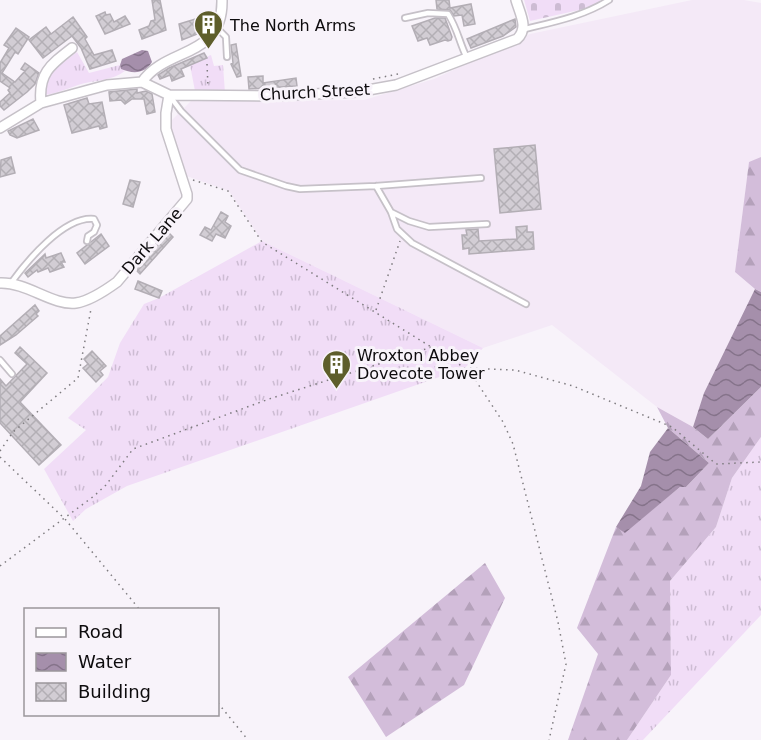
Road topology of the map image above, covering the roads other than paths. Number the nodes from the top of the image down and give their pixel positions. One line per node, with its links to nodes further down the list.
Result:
1 (222, 0): 5 (street)
2 (516, 0): 6 (street)
3 (609, 0): 6 (lane)
4 (405, 18): 9 (lane)
5 (217, 28): 8 (lane); 10 (street)
6 (525, 29): 9 (street, Church Street)
7 (72, 48): 12 (street)
8 (227, 57)
9 (467, 58): 11 (street, Church Street)
10 (142, 82): 11 (street); 12 (street)
11 (169, 95): 15 (lane); 20 (street, Dark Lane)
12 (41, 103): 13 (street)
13 (0, 128)
14 (481, 178): 15 (lane)
15 (376, 186): 16 (lane)
16 (391, 212): 17 (lane); 21 (lane)
17 (488, 224)
18 (87, 241): 20 (lane)
19 (0, 283): 20 (street)
20 (14, 283)
21 (526, 304)
22 (0, 360): 23 (lane)
23 (12, 374)

